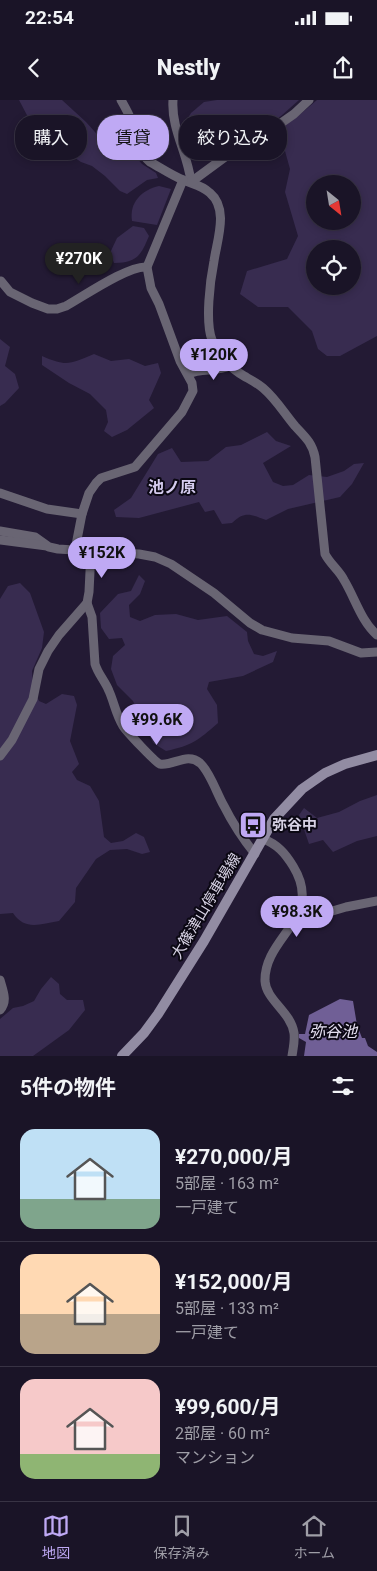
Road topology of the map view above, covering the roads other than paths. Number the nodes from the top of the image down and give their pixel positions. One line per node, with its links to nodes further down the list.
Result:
1 (121, 100): 4 (street)
2 (173, 100): 4 (street)
3 (309, 100): 4 (street)
4 (187, 181): 5 (street); 7 (street)
5 (147, 267): 6 (street); 8 (street)
6 (1, 281)
7 (230, 366): 8 (street); 17 (street)
8 (188, 374): 10 (street)
9 (0, 493): 10 (street)
10 (82, 514): 14 (street)
11 (0, 531): 13 (street)
12 (0, 540): 13 (street)
13 (49, 546): 14 (street)
14 (75, 550): 15 (street)
15 (91, 551): 16 (street); 18 (street)
16 (87, 603): 20 (street); 22 (street)
17 (377, 635)
18 (377, 652)
19 (377, 755): 21 (main road, 大篠津山停車場線)
20 (0, 756)
21 (263, 839): 22 (main road, 大篠津山停車場線); 24 (street)
22 (254, 854): 27 (main road, 大篠津山停車場線)
23 (377, 901): 24 (street)
24 (296, 920): 28 (street)
25 (0, 980): 26 (street)
26 (0, 1010)
27 (122, 1056)
28 (292, 1056)

